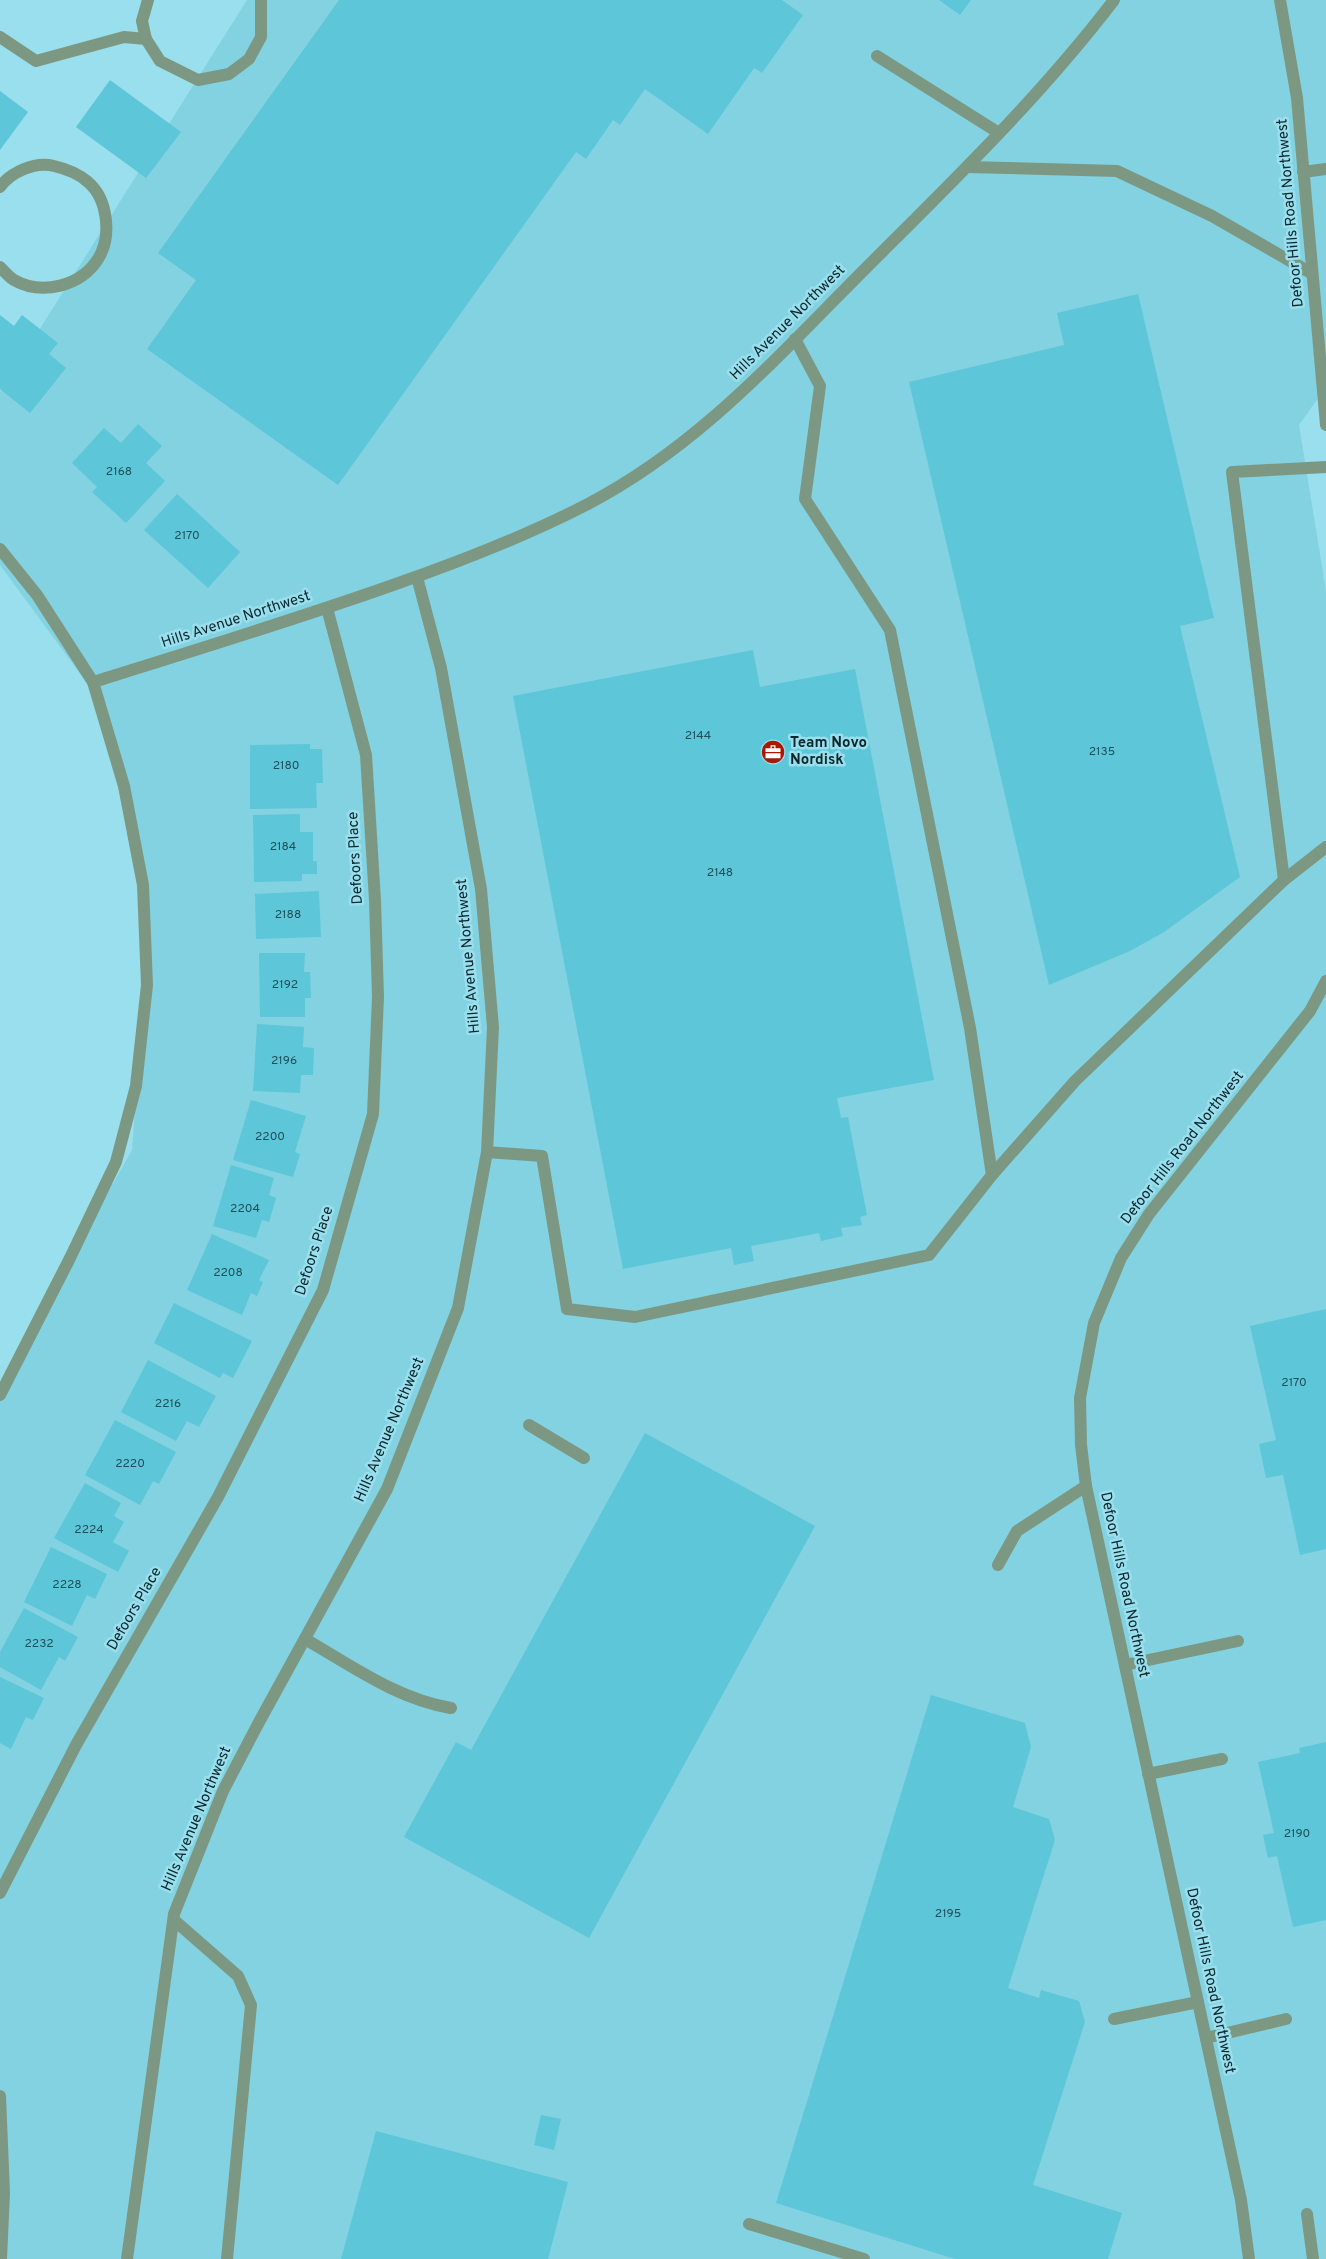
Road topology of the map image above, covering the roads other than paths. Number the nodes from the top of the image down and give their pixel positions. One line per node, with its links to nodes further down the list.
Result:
1 (148, 0): 6 (street)
2 (261, 0): 6 (street)
3 (1114, 0): 8 (street, Hills Avenue Northwest)
4 (1280, 0): 11 (street, Defoor Hills Road Northwest)
5 (0, 37): 6 (street)
6 (146, 39)
7 (876, 56): 8 (street)
8 (999, 133): 9 (street, Hills Avenue Northwest)
9 (967, 167): 14 (street); 15 (street, Hills Avenue Northwest)
10 (1326, 169): 11 (street)
11 (1303, 172): 14 (street, Defoor Hills Road Northwest)
12 (0, 186): 13 (street)
13 (0, 267)
14 (1311, 273): 16 (street, Defoor Hills Road Northwest)
15 (795, 339): 19 (street, Hills Avenue Northwest); 26 (street)
16 (1326, 425)
17 (1326, 467): 23 (street)
18 (0, 549): 21 (street)
19 (417, 576): 20 (street, Hills Avenue Northwest); 25 (street, Hills Avenue Northwest)
20 (326, 608): 21 (street, Hills Avenue Northwest); 38 (street, Defoors Place)
21 (93, 682): 27 (street)
22 (1326, 847): 23 (street)
23 (1284, 880): 26 (street)
24 (1326, 981): 30 (street, Defoor Hills Road Northwest)
25 (487, 1152): 26 (street); 32 (street, Hills Avenue Northwest)
26 (992, 1175)
27 (0, 1395)
28 (529, 1425): 29 (street)
29 (584, 1458)
30 (1086, 1486): 31 (street); 34 (street, Defoor Hills Road Northwest)
31 (998, 1565)
32 (306, 1639): 35 (street); 39 (street, Hills Avenue Northwest)
33 (1238, 1641): 34 (street)
34 (1125, 1665): 37 (street, Defoor Hills Road Northwest)
35 (451, 1708)
36 (1222, 1759): 37 (street)
37 (1148, 1774): 40 (street, Defoor Hills Road Northwest)
38 (0, 1893)
39 (174, 1920): 48 (street, Hills Avenue Northwest); 49 (street)
40 (1198, 2002): 41 (street); 43 (street, Defoor Hills Road Northwest)
41 (1114, 2019)
42 (1286, 2019): 43 (street)
43 (1206, 2038): 51 (street, Defoor Hills Road Northwest)
44 (0, 2096): 47 (street)
45 (1307, 2214): 52 (street)
46 (749, 2224): 50 (street)
47 (1, 2259)
48 (127, 2259)
49 (227, 2259)
50 (864, 2259)
51 (1249, 2259)
52 (1313, 2259)

